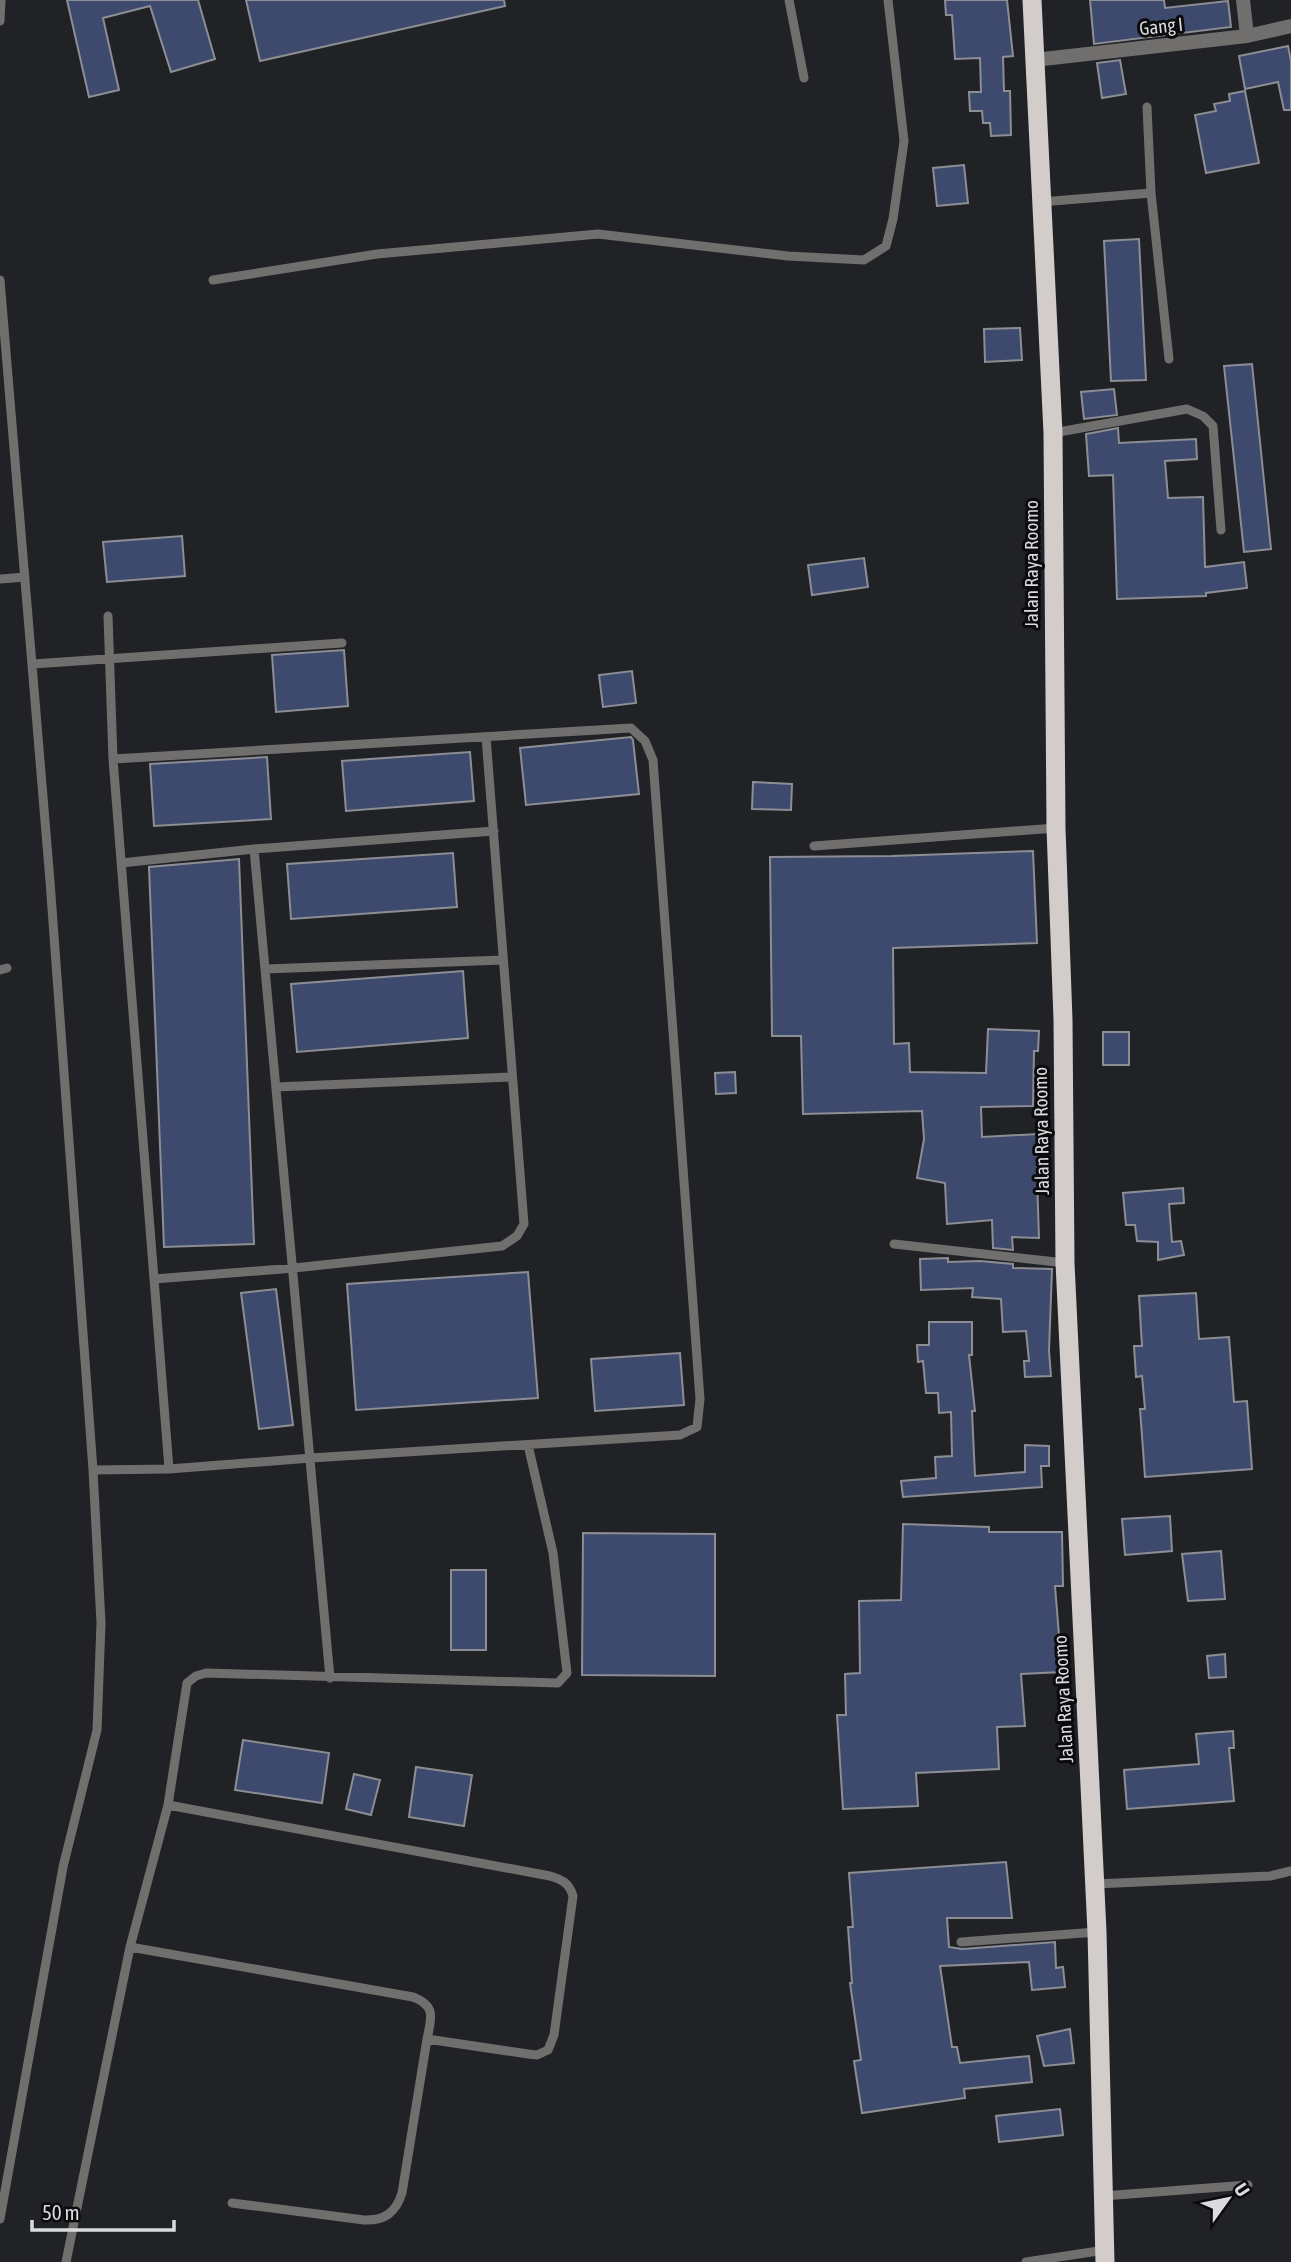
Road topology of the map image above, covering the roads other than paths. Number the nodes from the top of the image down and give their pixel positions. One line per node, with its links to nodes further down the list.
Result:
1 (1, 0): 6 (lane)
2 (789, 0): 10 (lane)
3 (888, 0): 15 (lane)
4 (1032, 0): 9 (highway, Jalan Raya Roomo)
5 (1243, 0): 8 (street)
6 (0, 21)
7 (1291, 26): 8 (street, Gang I)
8 (1247, 36): 9 (street, Gang I)
9 (1034, 60): 13 (highway, Jalan Raya Roomo)
10 (804, 78)
11 (1147, 107): 12 (lane)
12 (1151, 192): 13 (lane); 16 (lane)
13 (1041, 202): 17 (highway, Jalan Raya Roomo)
14 (0, 279): 19 (lane)
15 (213, 279)
16 (1169, 359)
17 (1053, 433): 18 (lane); 27 (highway, Jalan Raya Roomo)
18 (1221, 530)
19 (25, 577): 20 (lane); 24 (lane)
20 (4, 578)
21 (108, 616): 23 (lane)
22 (342, 643): 23 (lane)
23 (109, 658): 24 (lane); 26 (lane)
24 (33, 664): 43 (lane)
25 (486, 737): 26 (lane); 28 (lane); 40 (lane)
26 (113, 760): 31 (lane)
27 (1056, 828): 29 (lane); 37 (highway, Jalan Raya Roomo)
28 (494, 831): 30 (lane); 32 (lane)
29 (814, 846)
30 (254, 849): 31 (lane); 33 (lane)
31 (121, 863): 39 (lane)
32 (503, 960): 33 (lane); 34 (lane)
33 (266, 969): 35 (lane)
34 (512, 1077): 35 (lane); 38 (lane)
35 (276, 1087): 38 (lane)
36 (894, 1244): 37 (lane)
37 (1065, 1263): 47 (highway, Jalan Raya Roomo)
38 (294, 1268): 39 (lane); 41 (lane)
39 (154, 1279): 42 (lane)
40 (528, 1445): 41 (lane); 44 (lane)
41 (311, 1458): 42 (lane); 44 (lane)
42 (169, 1469): 43 (lane)
43 (93, 1470): 55 (lane)
44 (330, 1678): 45 (lane)
45 (168, 1805): 50 (lane); 51 (lane)
46 (1291, 1871): 47 (lane)
47 (1095, 1884): 48 (highway, Jalan Raya Roomo)
48 (1097, 1932): 49 (lane); 53 (highway, Jalan Raya Roomo)
49 (961, 1942)
50 (130, 1947): 51 (lane); 57 (lane)
51 (428, 2039): 54 (lane)
52 (1248, 2185): 53 (lane)
53 (1103, 2196): 56 (highway, Jalan Raya Roomo)
54 (232, 2203)
55 (0, 2219)
56 (1105, 2256): 58 (lane)
57 (66, 2262)
58 (1026, 2262)

